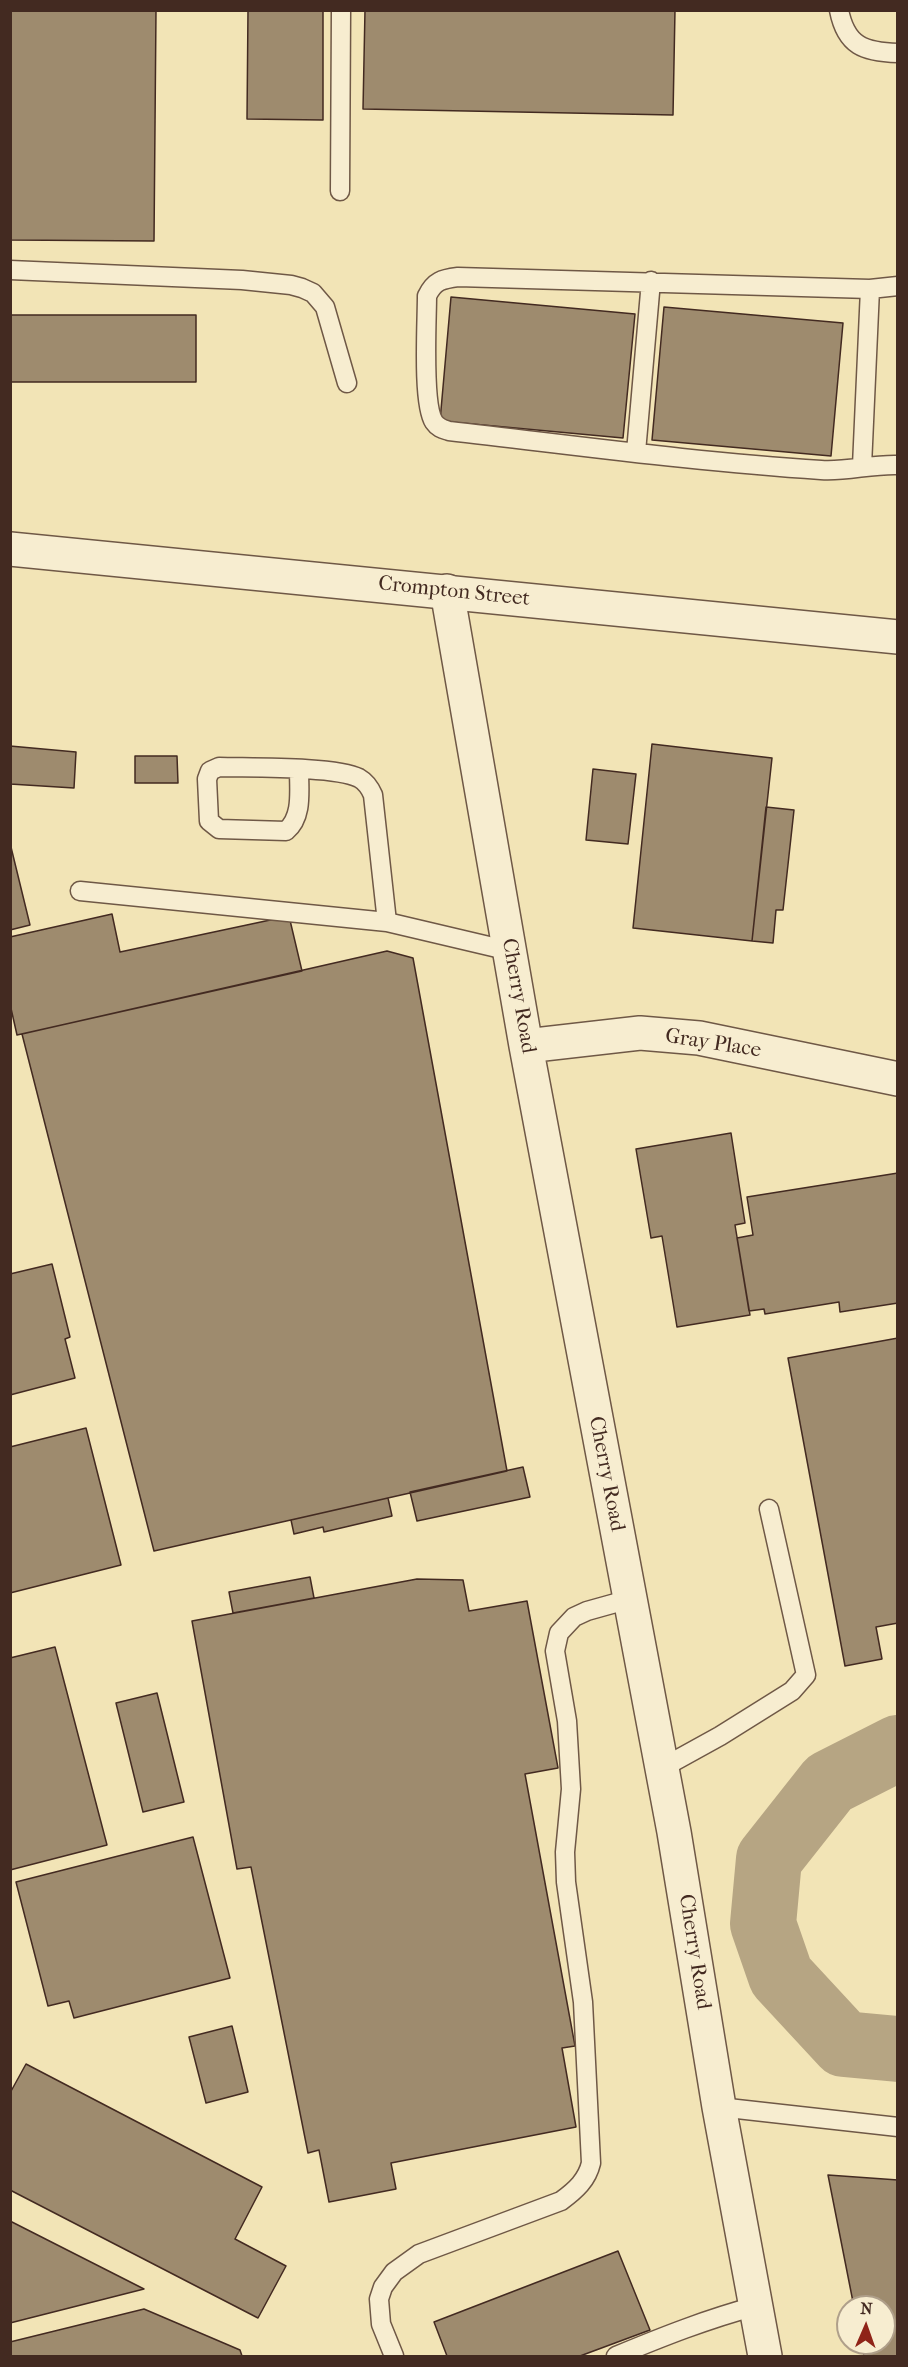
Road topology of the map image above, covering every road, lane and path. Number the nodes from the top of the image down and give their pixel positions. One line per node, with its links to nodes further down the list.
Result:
1 (341, 10): 4 (lane)
2 (839, 10): 3 (lane)
3 (897, 53)
4 (340, 191)
5 (10, 270): 9 (lane)
6 (651, 282): 8 (lane); 10 (lane); 10 (lane)
7 (897, 286): 8 (lane)
8 (870, 288): 12 (lane)
9 (347, 383)
10 (636, 452): 12 (lane)
11 (897, 465): 12 (lane)
12 (862, 466)
13 (10, 549): 14 (street, Crompton Street)
14 (447, 591): 15 (street, Crompton Street); 19 (street, Cherry Road)
15 (897, 637)
16 (299, 770): 16 (lane); 18 (lane)
17 (80, 891): 18 (lane)
18 (387, 922): 19 (lane)
19 (510, 951): 20 (street, Cherry Road)
20 (526, 1046): 21 (street, Gray Place); 23 (street, Cherry Road)
21 (897, 1079)
22 (769, 1509): 24 (lane)
23 (630, 1599): 24 (street, Cherry Road); 28 (lane)
24 (662, 1767): 25 (street, Cherry Road)
25 (719, 2107): 26 (lane); 27 (street, Cherry Road)
26 (897, 2127)
27 (756, 2306): 29 (lane); 30 (street, Cherry Road)
28 (394, 2356)
29 (616, 2356)
30 (765, 2356)

